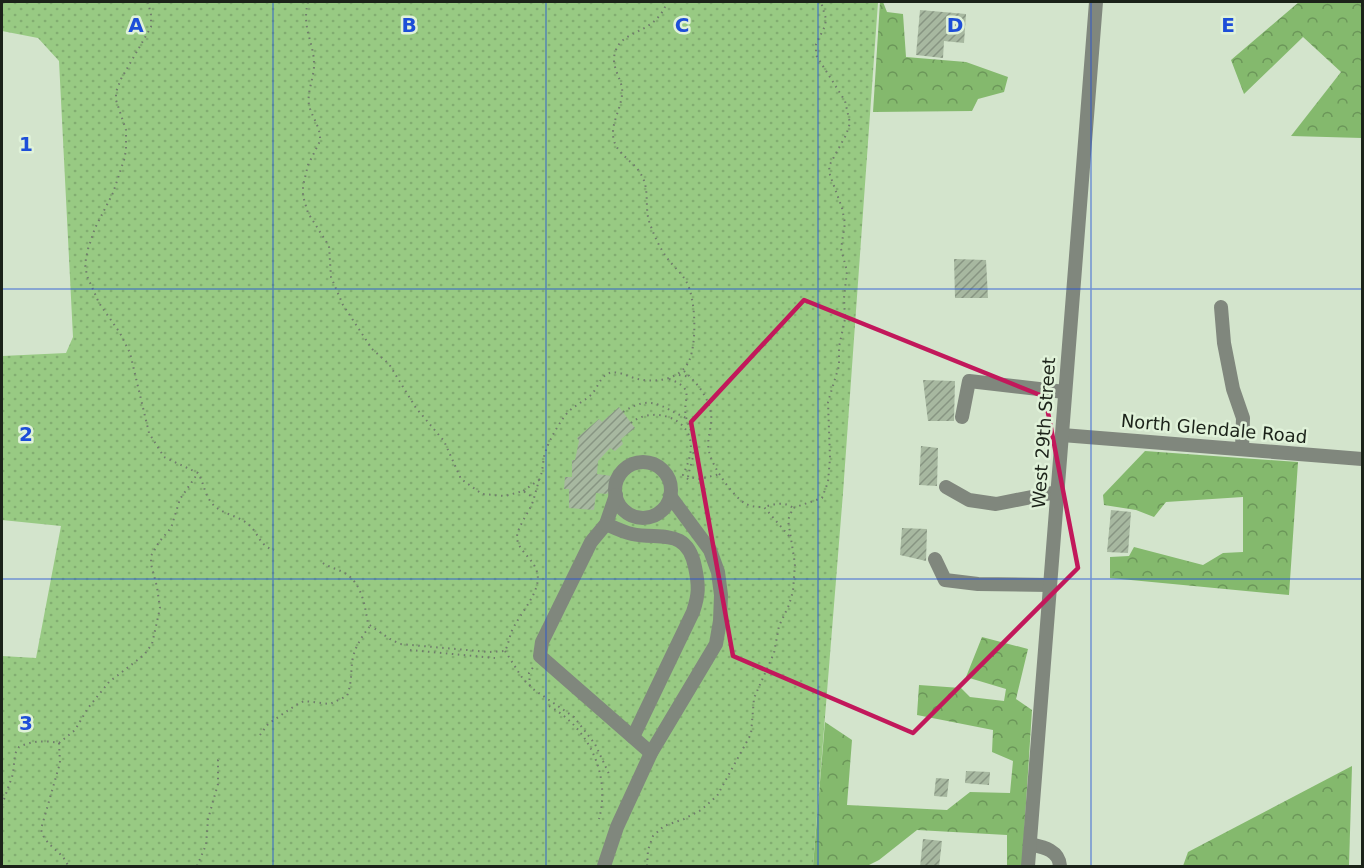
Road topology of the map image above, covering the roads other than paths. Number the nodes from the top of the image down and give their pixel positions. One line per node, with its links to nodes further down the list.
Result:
1 (1096, 2): 3 (street, West 29th Street)
2 (1221, 307): 6 (street)
3 (1065, 392): 4 (street); 5 (street, West 29th Street)
4 (962, 417)
5 (1062, 435): 6 (street, North Glendale Road); 9 (street, West 29th Street)
6 (1242, 449): 7 (street, North Glendale Road)
7 (1362, 459)
8 (946, 487): 9 (street)
9 (1057, 492): 16 (street, West 29th Street)
10 (616, 495): 11 (street); 12 (street); 13 (street)
11 (670, 496): 12 (street); 18 (street)
12 (660, 512): 14 (street)
13 (606, 524): 14 (street); 17 (street)
14 (661, 535): 17 (street)
15 (935, 559): 16 (street)
16 (1050, 585): 19 (street, West 29th Street)
17 (633, 737): 18 (street)
18 (651, 753): 20 (street)
19 (1030, 844): 21 (street, West 29th Street); 22 (street)
20 (604, 867)
21 (1028, 867)
22 (1060, 867)

